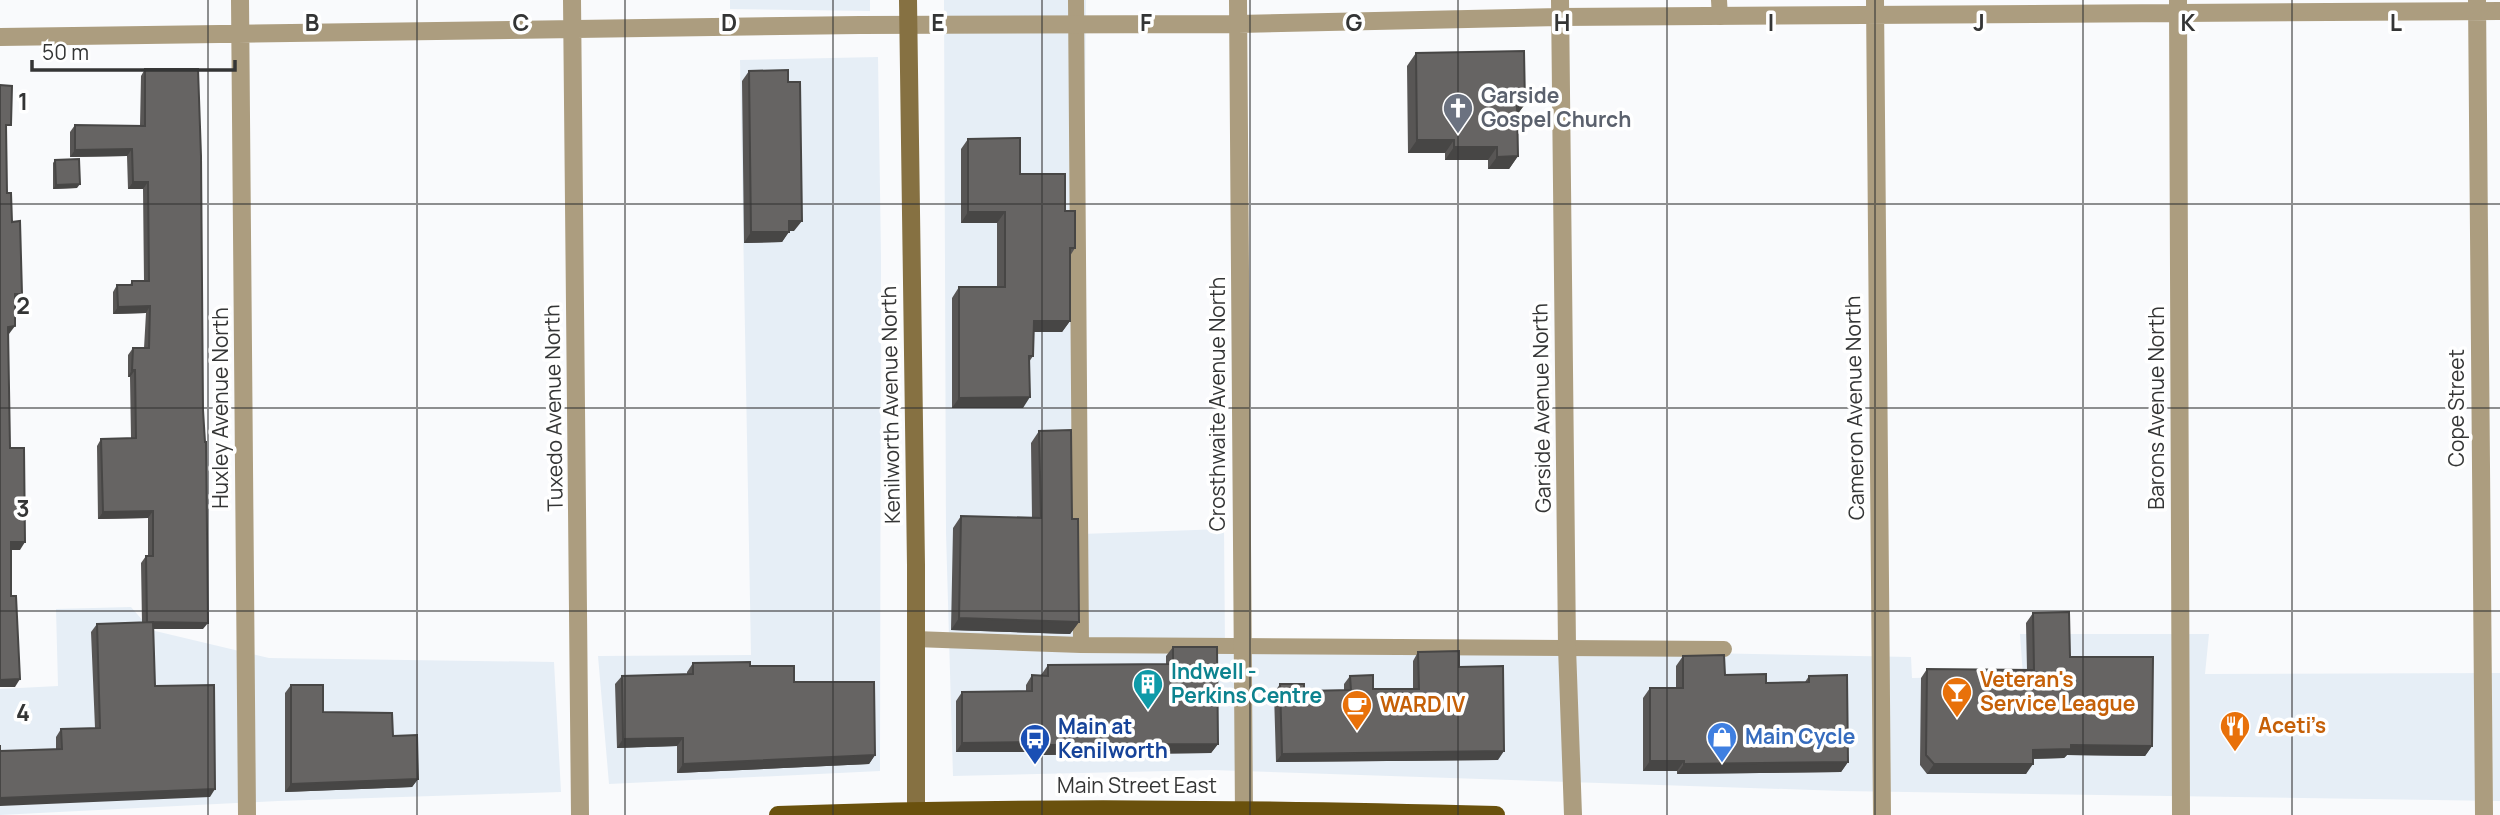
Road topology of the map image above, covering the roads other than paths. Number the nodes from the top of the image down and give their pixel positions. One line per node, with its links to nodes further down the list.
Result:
1 (240, 0): 16 (street, Huxley Avenue North)
2 (572, 0): 15 (street, Tuxedo Avenue North)
3 (908, 0): 14 (main road, Kenilworth Avenue North)
4 (1076, 0): 13 (lane)
5 (1238, 0): 12 (street, Crosthwaite Avenue North)
6 (2477, 6): 8 (street); 11 (street); 32 (street, Cope Street)
7 (1875, 7): 8 (street); 10 (street); 30 (street, Cameron Avenue North)
8 (2178, 7): 31 (street, Barons Avenue North)
9 (1560, 8): 10 (street); 12 (street); 21 (street, Garside Avenue North)
10 (1720, 8)
11 (2500, 11)
12 (1238, 24): 13 (street); 20 (street, Crosthwaite Avenue North)
13 (1076, 25): 14 (street); 19 (lane)
14 (908, 26): 15 (street); 18 (main road, Kenilworth Avenue North)
15 (573, 29): 16 (street); 26 (street, Tuxedo Avenue North)
16 (240, 33): 17 (street); 25 (street, Huxley Avenue North)
17 (0, 37)
18 (915, 639): 19 (lane); 23 (main road, Kenilworth Avenue North)
19 (1081, 645): 20 (lane)
20 (1243, 645): 21 (lane); 24 (street, Crosthwaite Avenue North)
21 (1567, 647): 22 (lane); 29 (street, Garside Avenue North)
22 (1724, 649)
23 (916, 812): 24 (main road, Main Street East); 27 (main road, Main Street East)
24 (1244, 812): 28 (main road, Main Street East)
25 (247, 815)
26 (580, 815)
27 (778, 815)
28 (1496, 815)
29 (1573, 815)
30 (1882, 815)
31 (2181, 815)
32 (2484, 815)

